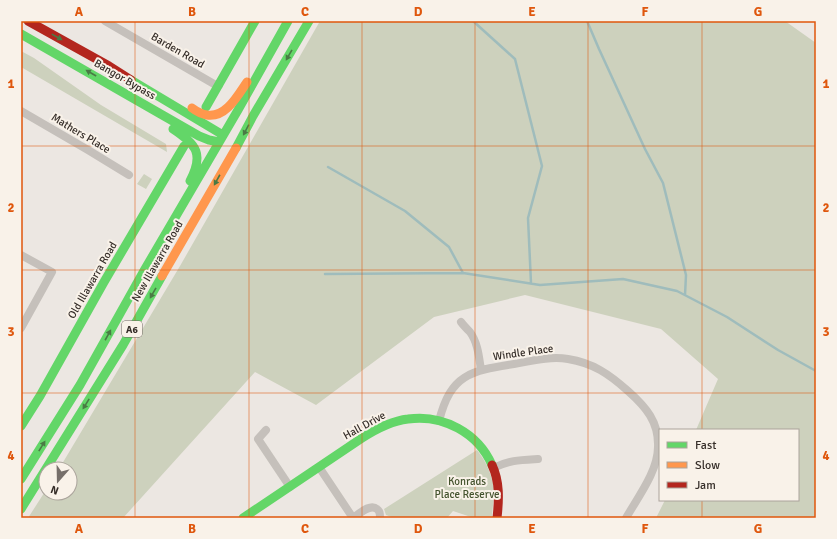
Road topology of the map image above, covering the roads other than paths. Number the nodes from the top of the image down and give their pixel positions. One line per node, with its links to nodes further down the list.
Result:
1 (28, 21): 9 (main road, Bangor Bypass, one-way to 9)
2 (105, 21): 8 (street, Barden Road)
3 (255, 21): 8 (main road)
4 (288, 21): 7 (main road, New Illawarra Road / A6)
5 (309, 21): 14 (main road, New Illawarra Road / A6, one-way to 14)
6 (21, 34): 12 (main road, Bangor Bypass, one-way to 6)
7 (264, 63): 11 (main road); 13 (main road, New Illawarra Road / A6)
8 (219, 85): 11 (main road)
9 (181, 106): 11 (main road); 13 (main road)
10 (21, 111): 16 (street, Mathers Place)
11 (209, 111)
12 (172, 124): 13 (main road, Bangor Bypass); 15 (main road)
13 (221, 138): 14 (main road); 17 (main road, New Illawarra Road / A6)
14 (237, 145): 30 (main road, New Illawarra Road / A6, one-way to 30)
15 (189, 146): 17 (main road); 23 (main road, Old Illawarra Road)
16 (129, 175)
17 (177, 214): 28 (main road, New Illawarra Road / A6, one-way to 17)
18 (21, 255): 20 (street)
19 (461, 322): 21 (street)
20 (21, 328)
21 (481, 370): 22 (street, Windle Place); 35 (street, Windle Place)
22 (439, 421): 26 (main road, Hall Drive); 27 (main road, Hall Drive)
23 (21, 426)
24 (266, 430): 29 (street)
25 (538, 459): 27 (street)
26 (319, 467): 29 (main road, Hall Drive); 32 (street)
27 (493, 468): 34 (main road, Hall Drive)
28 (21, 479)
29 (290, 487): 31 (main road, Hall Drive)
30 (21, 509)
31 (243, 518)
32 (353, 518): 33 (street)
33 (380, 518)
34 (497, 518)
35 (626, 518)

